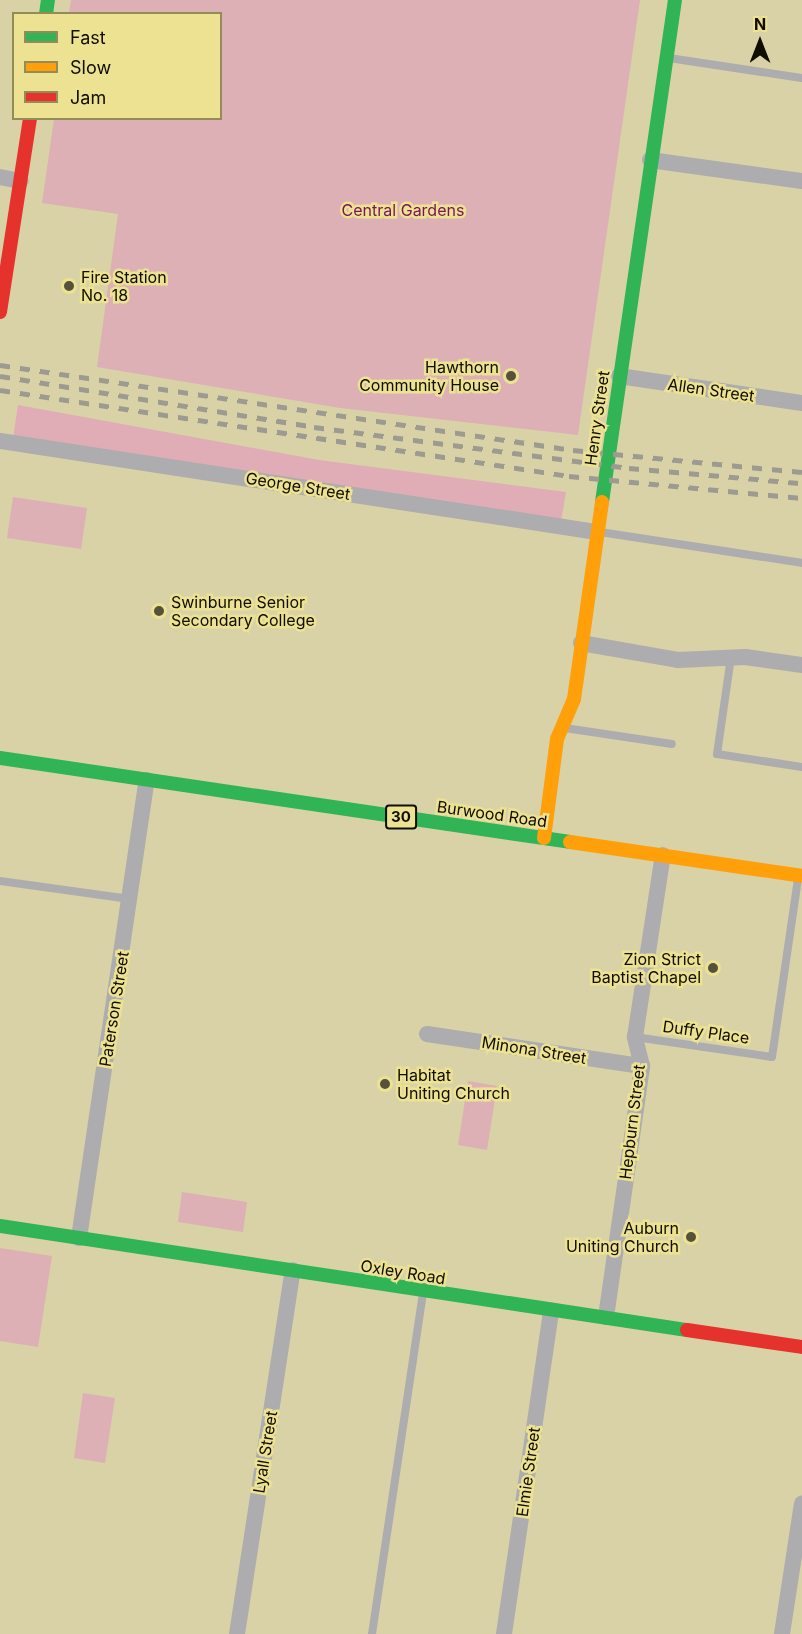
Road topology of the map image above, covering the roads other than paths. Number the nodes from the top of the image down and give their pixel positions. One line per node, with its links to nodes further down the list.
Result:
1 (675, 0): 2 (street, Henry Street)
2 (666, 58): 3 (lane); 5 (street, Henry Street)
3 (802, 78)
4 (30, 120): 7 (street)
5 (650, 160): 8 (street); 10 (street, Henry Street)
6 (0, 177): 7 (street)
7 (21, 181): 9 (street)
8 (802, 181)
9 (0, 312)
10 (620, 376): 11 (street, Allen Street); 13 (street, Henry Street)
11 (802, 403)
12 (0, 441): 13 (street, George Street)
13 (597, 532): 14 (lane); 15 (street, Henry Street)
14 (802, 563)
15 (582, 643): 16 (street); 18 (street, Henry Street)
16 (731, 657): 17 (street); 21 (lane)
17 (802, 665)
18 (562, 727): 19 (lane); 23 (street, Henry Street)
19 (672, 744)
20 (0, 758): 22 (street, Burwood Road / 30)
21 (802, 767)
22 (147, 780): 23 (street, Burwood Road / 30); 27 (street, Paterson Street)
23 (544, 838): 24 (street, Burwood Road / 30)
24 (663, 855): 25 (street, Burwood Road / 30); 29 (street, Hepburn Street)
25 (800, 876): 29 (lane, Duffy Place)
26 (0, 881): 27 (lane)
27 (130, 899): 32 (street, Paterson Street)
28 (427, 1034): 30 (street, Minona Street)
29 (635, 1037): 30 (street, Hepburn Street)
30 (642, 1066): 36 (street, Hepburn Street)
31 (0, 1226): 32 (street, Oxley Road)
32 (79, 1238): 33 (street, Oxley Road)
33 (293, 1270): 34 (street, Oxley Road); 39 (street, Lyall Street)
34 (423, 1293): 35 (street, Oxley Road); 40 (lane)
35 (551, 1310): 36 (street, Oxley Road); 41 (street, Elmie Street)
36 (606, 1317): 37 (street, Oxley Road)
37 (802, 1347)
38 (802, 1504): 42 (street)
39 (237, 1634)
40 (372, 1634)
41 (504, 1634)
42 (782, 1634)

